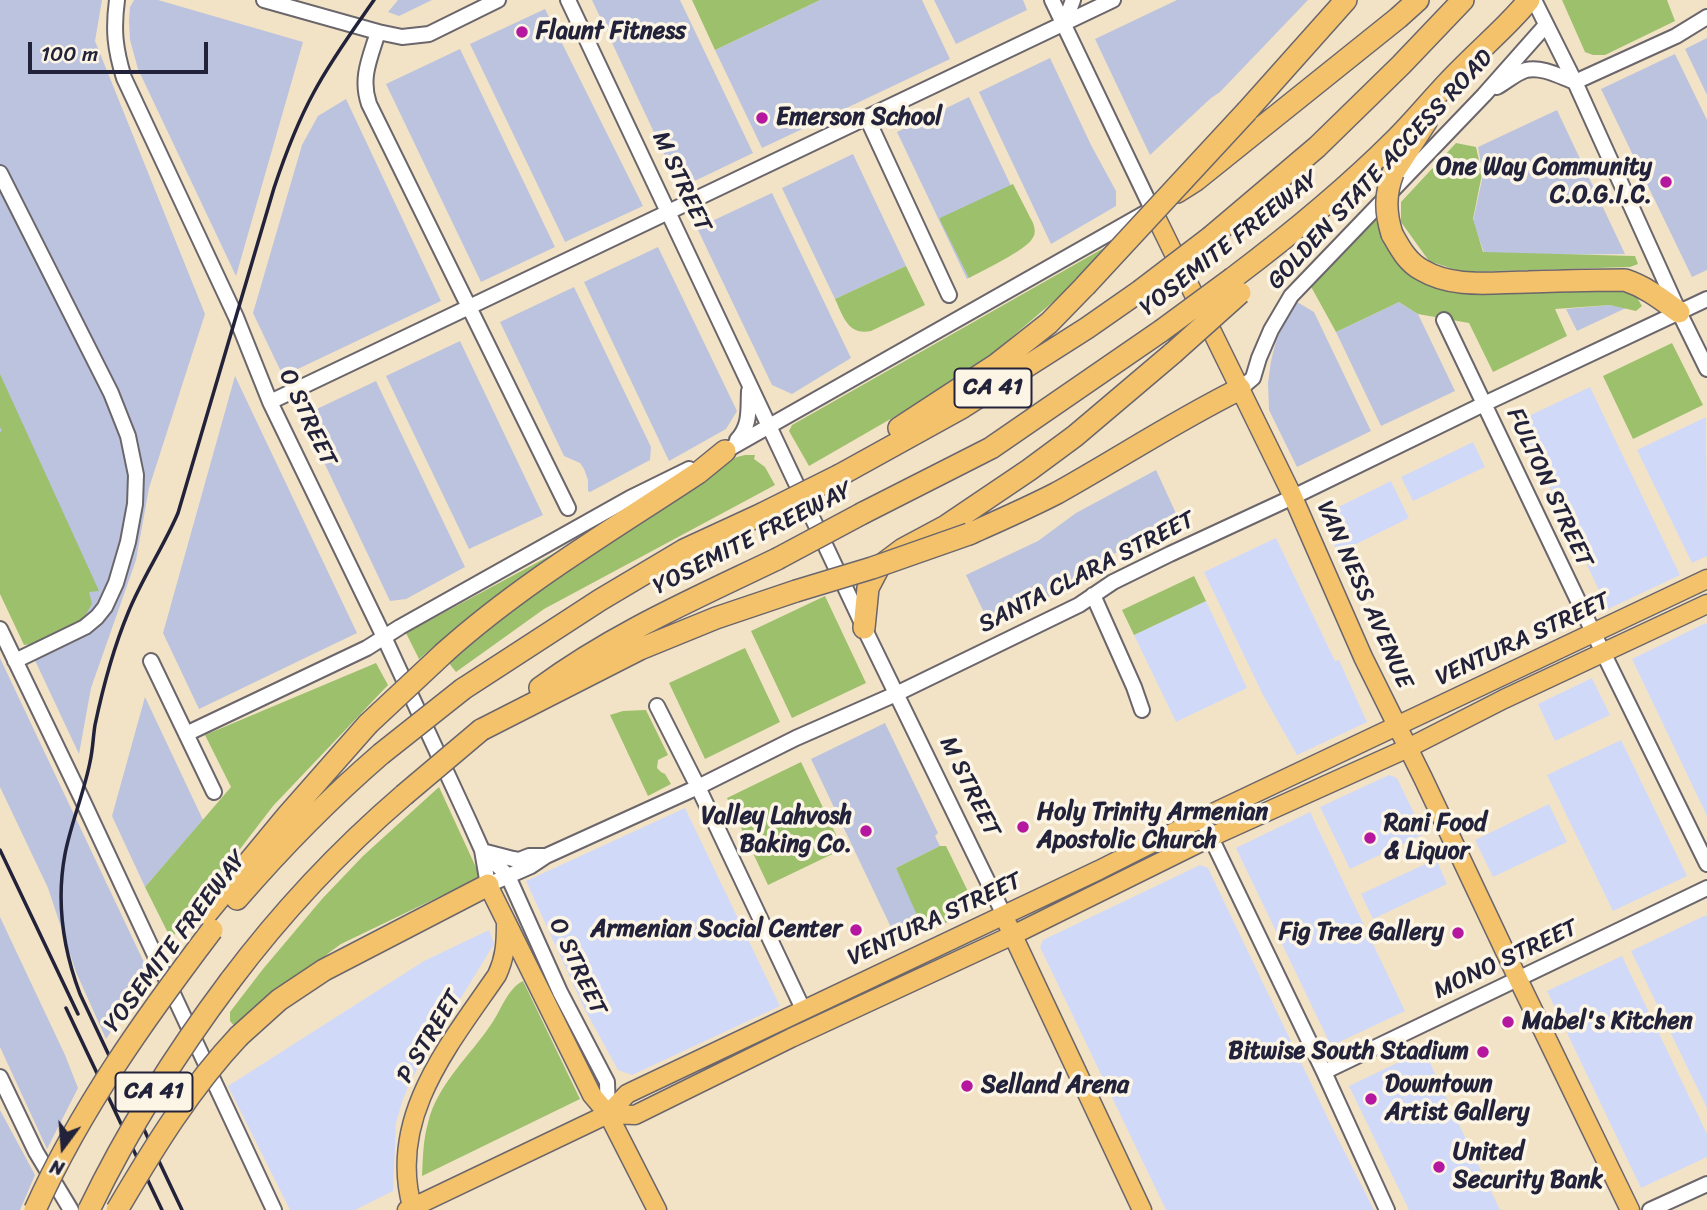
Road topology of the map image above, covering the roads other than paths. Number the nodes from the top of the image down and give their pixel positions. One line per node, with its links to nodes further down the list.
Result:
1 (117, 0): 32 (street, O STREET)
2 (264, 0): 15 (street)
3 (498, 0): 15 (street)
4 (568, 0): 22 (street, M STREET)
5 (1052, 0): 13 (street, VAN NESS AVENUE)
6 (1073, 0): 13 (street)
7 (1114, 0): 13 (street)
8 (1346, 0): 36 (highway, bridge)
9 (1418, 0): 21 (highway)
10 (1463, 0): 36 (highway, YOSEMITE FREEWAY / CA 41, bridge)
11 (1527, 5): 14 (street); 16 (highway, YOSEMITE FREEWAY)
12 (1707, 17): 17 (street)
13 (1064, 23): 19 (street); 21 (street, VAN NESS AVENUE)
14 (1546, 25): 17 (street); 18 (street, GOLDEN STATE ACCESS ROAD)
15 (378, 32): 26 (street)
16 (1458, 72): 23 (highway, YOSEMITE FREEWAY); 27 (highway, bridge)
17 (1575, 82): 18 (street); 27 (street)
18 (1484, 95): 31 (street, GOLDEN STATE ACCESS ROAD)
19 (867, 118): 22 (street); 24 (street)
20 (0, 173): 47 (street)
21 (1152, 209): 31 (main road, VAN NESS AVENUE); 34 (street)
22 (668, 213): 26 (street); 30 (street, M STREET)
23 (1237, 286): 42 (highway, bridge); 53 (highway, YOSEMITE FREEWAY / CA 41, bridge)
24 (949, 295)
25 (1707, 299): 27 (street, SANTA CLARA STREET)
26 (470, 307): 32 (street); 38 (street)
27 (1679, 312): 29 (street); 33 (street, SANTA CLARA STREET)
28 (1444, 320): 33 (street, FULTON STREET)
29 (1707, 369)
30 (750, 386): 34 (street, M STREET); 35 (street, M STREET)
31 (1240, 389): 37 (main road, VAN NESS AVENUE); 53 (highway, bridge)
32 (270, 402): 45 (street, O STREET)
33 (1483, 404): 37 (street, SANTA CLARA STREET); 44 (street, FULTON STREET)
34 (768, 425): 35 (street); 42 (street, M STREET)
35 (725, 451): 45 (street); 68 (highway, bridge)
36 (840, 475): 68 (highway, YOSEMITE FREEWAY / CA 41, bridge)
37 (1293, 497): 40 (street, SANTA CLARA STREET); 52 (main road, VAN NESS AVENUE)
38 (568, 508)
39 (1707, 579): 44 (main road, VENTURA STREET)
40 (1093, 595): 49 (street, SANTA CLARA STREET); 51 (street)
41 (1707, 604): 46 (main road, VENTURA STREET)
42 (864, 628): 49 (street, M STREET)
43 (0, 629): 47 (street)
44 (1594, 634): 46 (street, FULTON STREET); 52 (main road, VENTURA STREET)
45 (384, 637): 54 (street); 60 (street, O STREET)
46 (1604, 653): 55 (main road, VENTURA STREET); 62 (street, FULTON STREET)
47 (15, 661): 83 (street)
48 (150, 661): 54 (street)
49 (895, 694): 56 (street, SANTA CLARA STREET); 66 (street, M STREET)
50 (657, 706): 56 (street)
51 (1142, 710)
52 (1398, 727): 55 (main road, VAN NESS AVENUE); 58 (main road, VENTURA STREET)
53 (481, 730): 81 (highway, YOSEMITE FREEWAY / CA 41, bridge)
54 (186, 734): 57 (street)
55 (1408, 747): 59 (main road, VENTURA STREET); 72 (main road, VAN NESS AVENUE)
56 (698, 787): 61 (street, SANTA CLARA STREET); 73 (street)
57 (214, 792)
58 (1202, 819): 59 (street); 66 (main road, VENTURA STREET)
59 (1211, 837): 69 (main road, VENTURA STREET); 74 (street)
60 (482, 850): 61 (street); 63 (street, O STREET); 64 (street, O STREET)
61 (546, 856): 63 (street, SANTA CLARA STREET)
62 (1707, 864)
63 (508, 876): 64 (street, SANTA CLARA STREET); 76 (street, O STREET)
64 (488, 886): 67 (main road, O STREET); 82 (highway, bridge)
65 (1707, 888): 72 (street, MONO STREET)
66 (1004, 915): 69 (main road, M STREET); 73 (main road, VENTURA STREET)
67 (506, 921): 70 (main road, O STREET); 71 (main road, P STREET)
68 (209, 922): 79 (highway, CA 41, bridge)
69 (1013, 935): 76 (main road, VENTURA STREET); 85 (main road, M STREET)
70 (528, 965): 71 (main road); 76 (main road, O STREET)
71 (497, 975): 78 (main road, P STREET)
72 (1518, 979): 74 (street, MONO STREET); 87 (main road, VAN NESS AVENUE)
73 (803, 1009): 76 (main road, VENTURA STREET)
74 (1324, 1072): 86 (street)
75 (0, 1077): 80 (street)
76 (608, 1115): 78 (main road, VENTURA STREET); 84 (main road, O STREET)
77 (1707, 1184): 88 (street)
78 (410, 1209)
79 (35, 1210)
80 (71, 1210)
81 (89, 1210)
82 (117, 1210)
83 (274, 1210)
84 (657, 1210)
85 (1142, 1210)
86 (1387, 1210)
87 (1630, 1210)
88 (1650, 1210)

